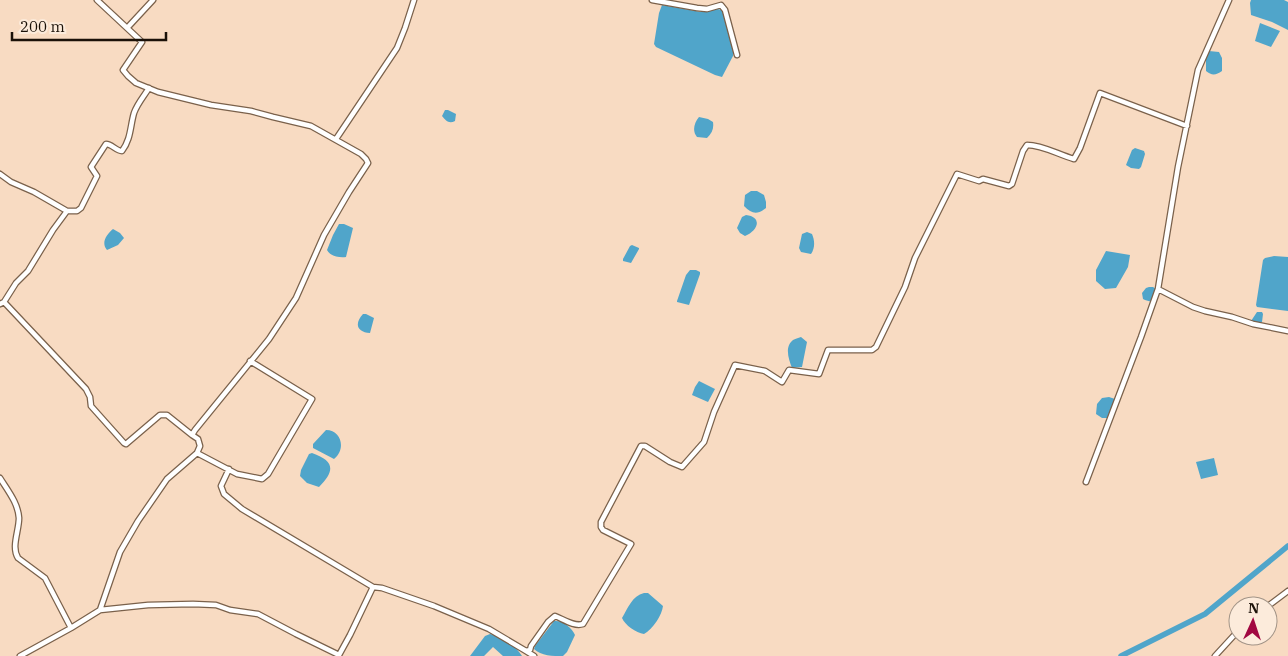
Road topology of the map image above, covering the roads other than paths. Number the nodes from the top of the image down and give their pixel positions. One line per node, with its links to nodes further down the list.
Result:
1 (97, 0): 6 (street)
2 (153, 0): 6 (street)
3 (414, 0): 10 (street)
4 (652, 0): 7 (street)
5 (1229, 0): 9 (street)
6 (128, 27): 8 (street)
7 (737, 55)
8 (149, 88): 10 (street); 12 (street)
9 (1187, 126): 13 (street); 26 (street)
10 (336, 139): 16 (street)
11 (0, 174): 12 (street)
12 (67, 211): 14 (street)
13 (1158, 289): 15 (street); 21 (street)
14 (2, 302): 17 (street)
15 (1288, 330)
16 (250, 361): 17 (street); 19 (street)
17 (192, 435): 18 (street)
18 (198, 453): 19 (street); 23 (street)
19 (229, 469): 22 (street)
20 (0, 478): 24 (street)
21 (1086, 482)
22 (373, 587): 26 (street); 27 (street)
23 (100, 610): 24 (street); 27 (street)
24 (71, 628): 28 (street)
25 (1228, 642): 30 (street)
26 (526, 651): 29 (street)
27 (338, 655)
28 (20, 656)
29 (534, 656)
30 (1215, 656)

